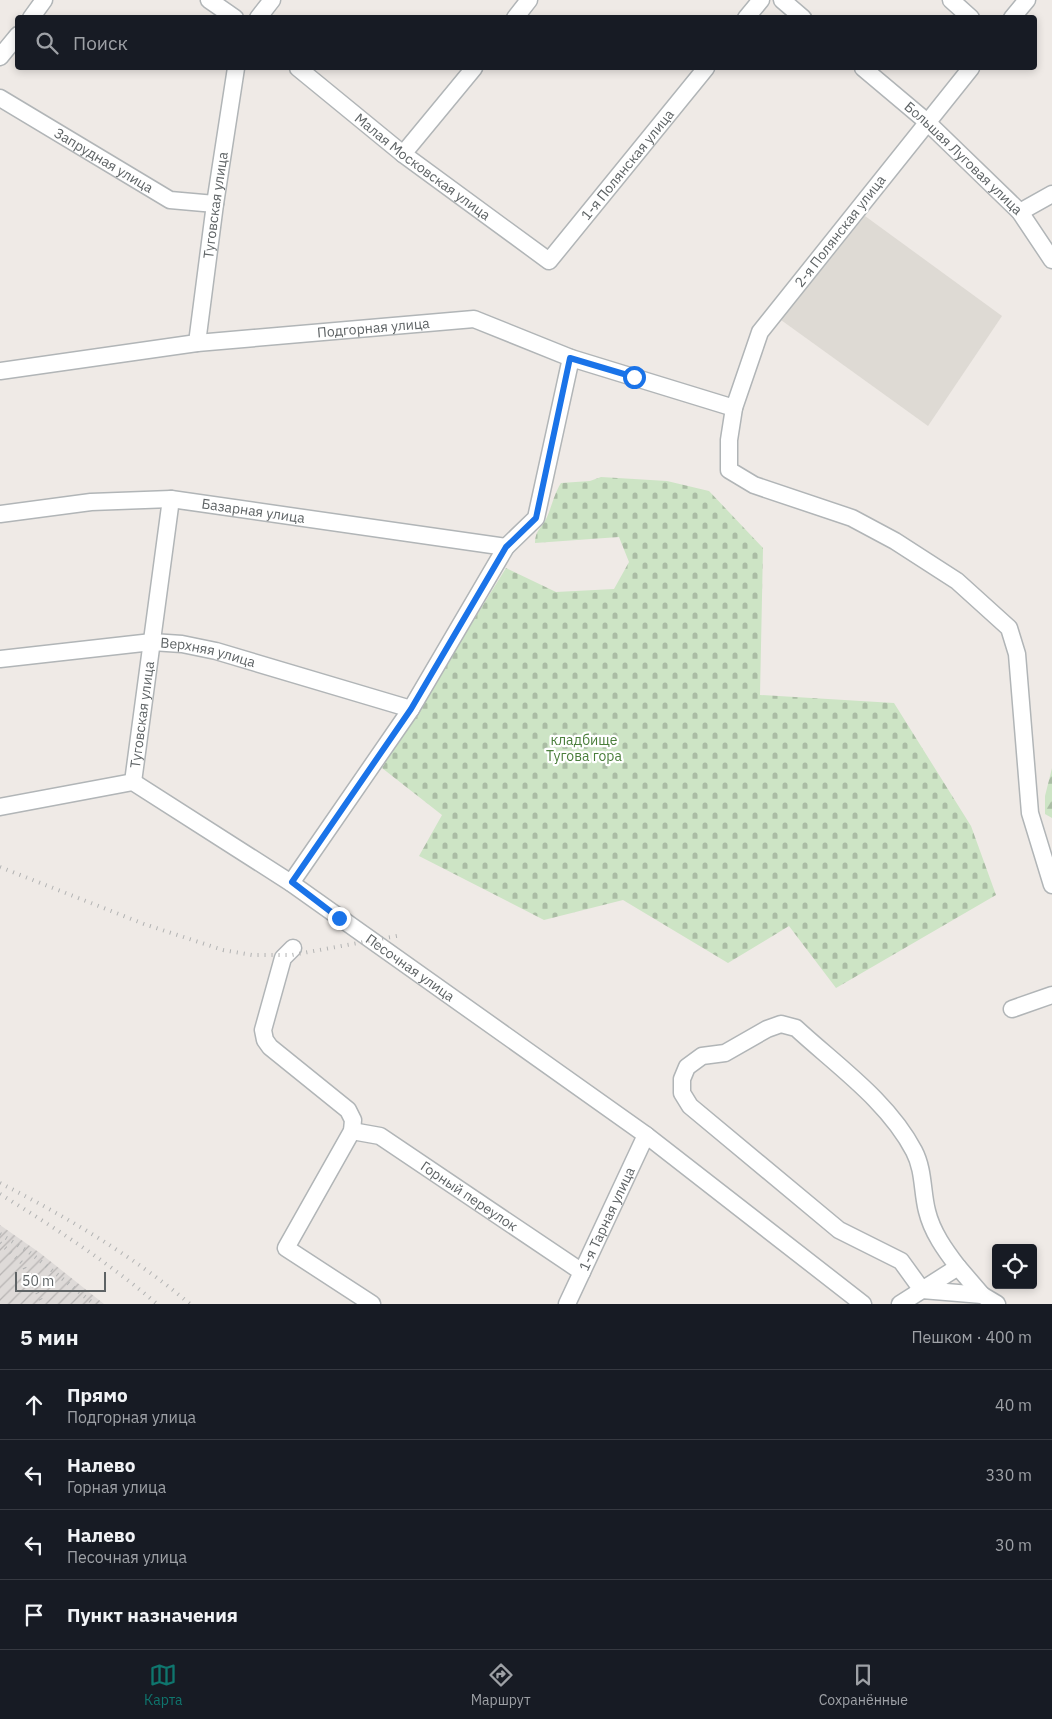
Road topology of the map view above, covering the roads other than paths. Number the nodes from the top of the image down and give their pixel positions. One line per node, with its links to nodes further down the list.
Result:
1 (44, 0): 9 (street)
2 (209, 0): 10 (street)
3 (272, 0): 11 (street)
4 (529, 0): 12 (street)
5 (761, 0): 13 (street)
6 (782, 0): 14 (street)
7 (951, 0): 15 (street)
8 (1027, 0): 16 (street)
9 (33, 15)
10 (231, 15)
11 (260, 15)
12 (517, 15)
13 (748, 15)
14 (800, 15)
15 (968, 15)
16 (1014, 15)
17 (15, 39): 18 (street)
18 (0, 57)
19 (236, 70): 29 (street, Туговская улица)
20 (300, 70): 27 (street, Малая Московская улица)
21 (472, 70): 27 (street)
22 (704, 70): 32 (street, 1-я Полянская улица)
23 (864, 70): 26 (street, Большая Луговая улица)
24 (969, 70): 26 (street, 2-я Полянская улица)
25 (0, 98): 29 (street, Запрудная улица)
26 (926, 121): 30 (street, Большая Луговая улица); 36 (street, 2-я Полянская улица)
27 (403, 154): 32 (street, Малая Московская улица)
28 (1052, 194): 30 (street)
29 (215, 204): 33 (street, Туговская улица)
30 (1020, 212): 31 (street, Большая Луговая улица)
31 (1052, 260)
32 (549, 261)
33 (197, 343): 34 (street, Подгорная улица); 35 (street, Подгорная улица)
34 (570, 358): 36 (street, Подгорная улица); 39 (street)
35 (0, 371)
36 (734, 408): 46 (street, 2-я Полянская улица)
37 (171, 499): 38 (street, Базарная улица); 39 (street, Базарная улица); 40 (street, Туговская улица)
38 (0, 514)
39 (506, 547): 42 (street)
40 (152, 642): 41 (street, Верхняя улица); 42 (street, Верхняя улица); 43 (street, Туговская улица)
41 (0, 659)
42 (411, 709): 45 (street)
43 (133, 782): 44 (street); 45 (street, Песочная улица)
44 (0, 807)
45 (292, 882): 51 (street, Песочная улица)
46 (1052, 885)
47 (293, 948): 50 (street)
48 (1052, 995): 49 (street)
49 (1012, 1009)
50 (352, 1131): 53 (street, Горный переулок); 56 (street)
51 (646, 1135): 53 (street, 1-я Тарная улица); 58 (street, Песочная улица)
52 (958, 1267): 54 (street); 54 (street); 55 (street)
53 (582, 1272): 57 (street, 1-я Тарная улица)
54 (922, 1290): 55 (street); 59 (street)
55 (982, 1295): 60 (street)
56 (372, 1304)
57 (567, 1304)
58 (863, 1304)
59 (900, 1304)
60 (996, 1304)

